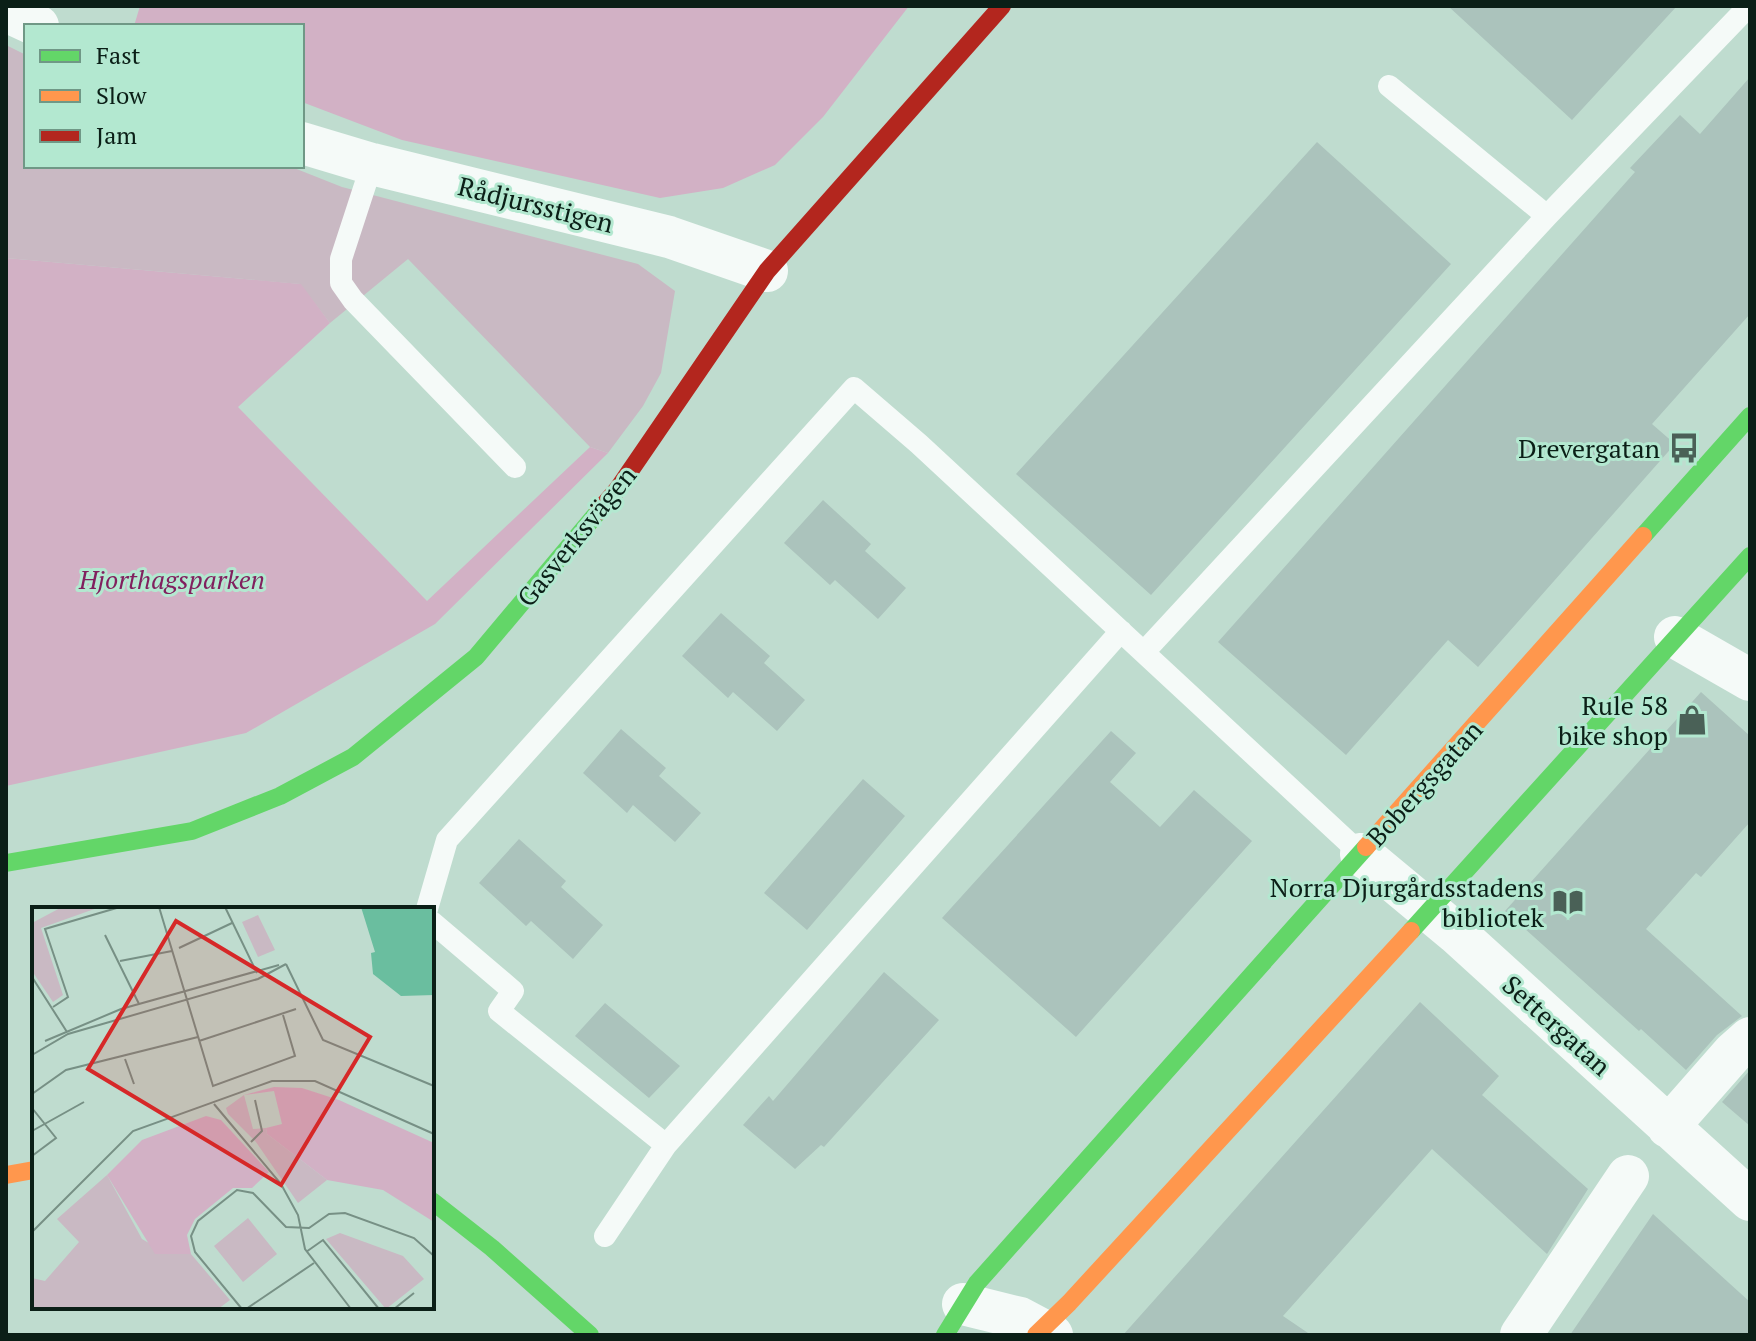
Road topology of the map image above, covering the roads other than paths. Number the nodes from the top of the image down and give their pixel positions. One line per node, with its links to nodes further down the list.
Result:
1 (1002, 6): 9 (street, Gasverksvägen)
2 (1749, 6): 8 (lane)
3 (6, 11): 4 (street)
4 (34, 24)
5 (1389, 86): 8 (lane)
6 (304, 144): 7 (street, Rådjursstigen)
7 (372, 164): 9 (street, Rådjursstigen); 11 (lane)
8 (1547, 216): 15 (lane)
9 (767, 271): 18 (street, Gasverksvägen)
10 (1750, 416): 17 (street, Bobergsgatan)
11 (515, 467)
12 (1750, 556): 14 (street)
13 (1121, 631): 15 (lane); 19 (lane); 24 (lane)
14 (1675, 637): 16 (street); 20 (street)
15 (1144, 652): 17 (lane)
16 (1750, 680)
17 (1361, 854): 20 (street, Settergatan); 31 (street, Bobergsgatan)
18 (6, 863)
19 (428, 907)
20 (1430, 911): 23 (street, Settergatan); 32 (street)
21 (434, 924): 24 (lane)
22 (1750, 1038): 23 (street)
23 (1668, 1127): 28 (street, Settergatan)
24 (666, 1145): 30 (lane)
25 (32, 1170): 26 (street)
26 (6, 1175)
27 (1628, 1176): 34 (street)
28 (1750, 1200)
29 (434, 1203): 33 (street)
30 (605, 1236)
31 (954, 1319): 32 (street)
32 (1043, 1333)
33 (590, 1335)
34 (1521, 1335)

